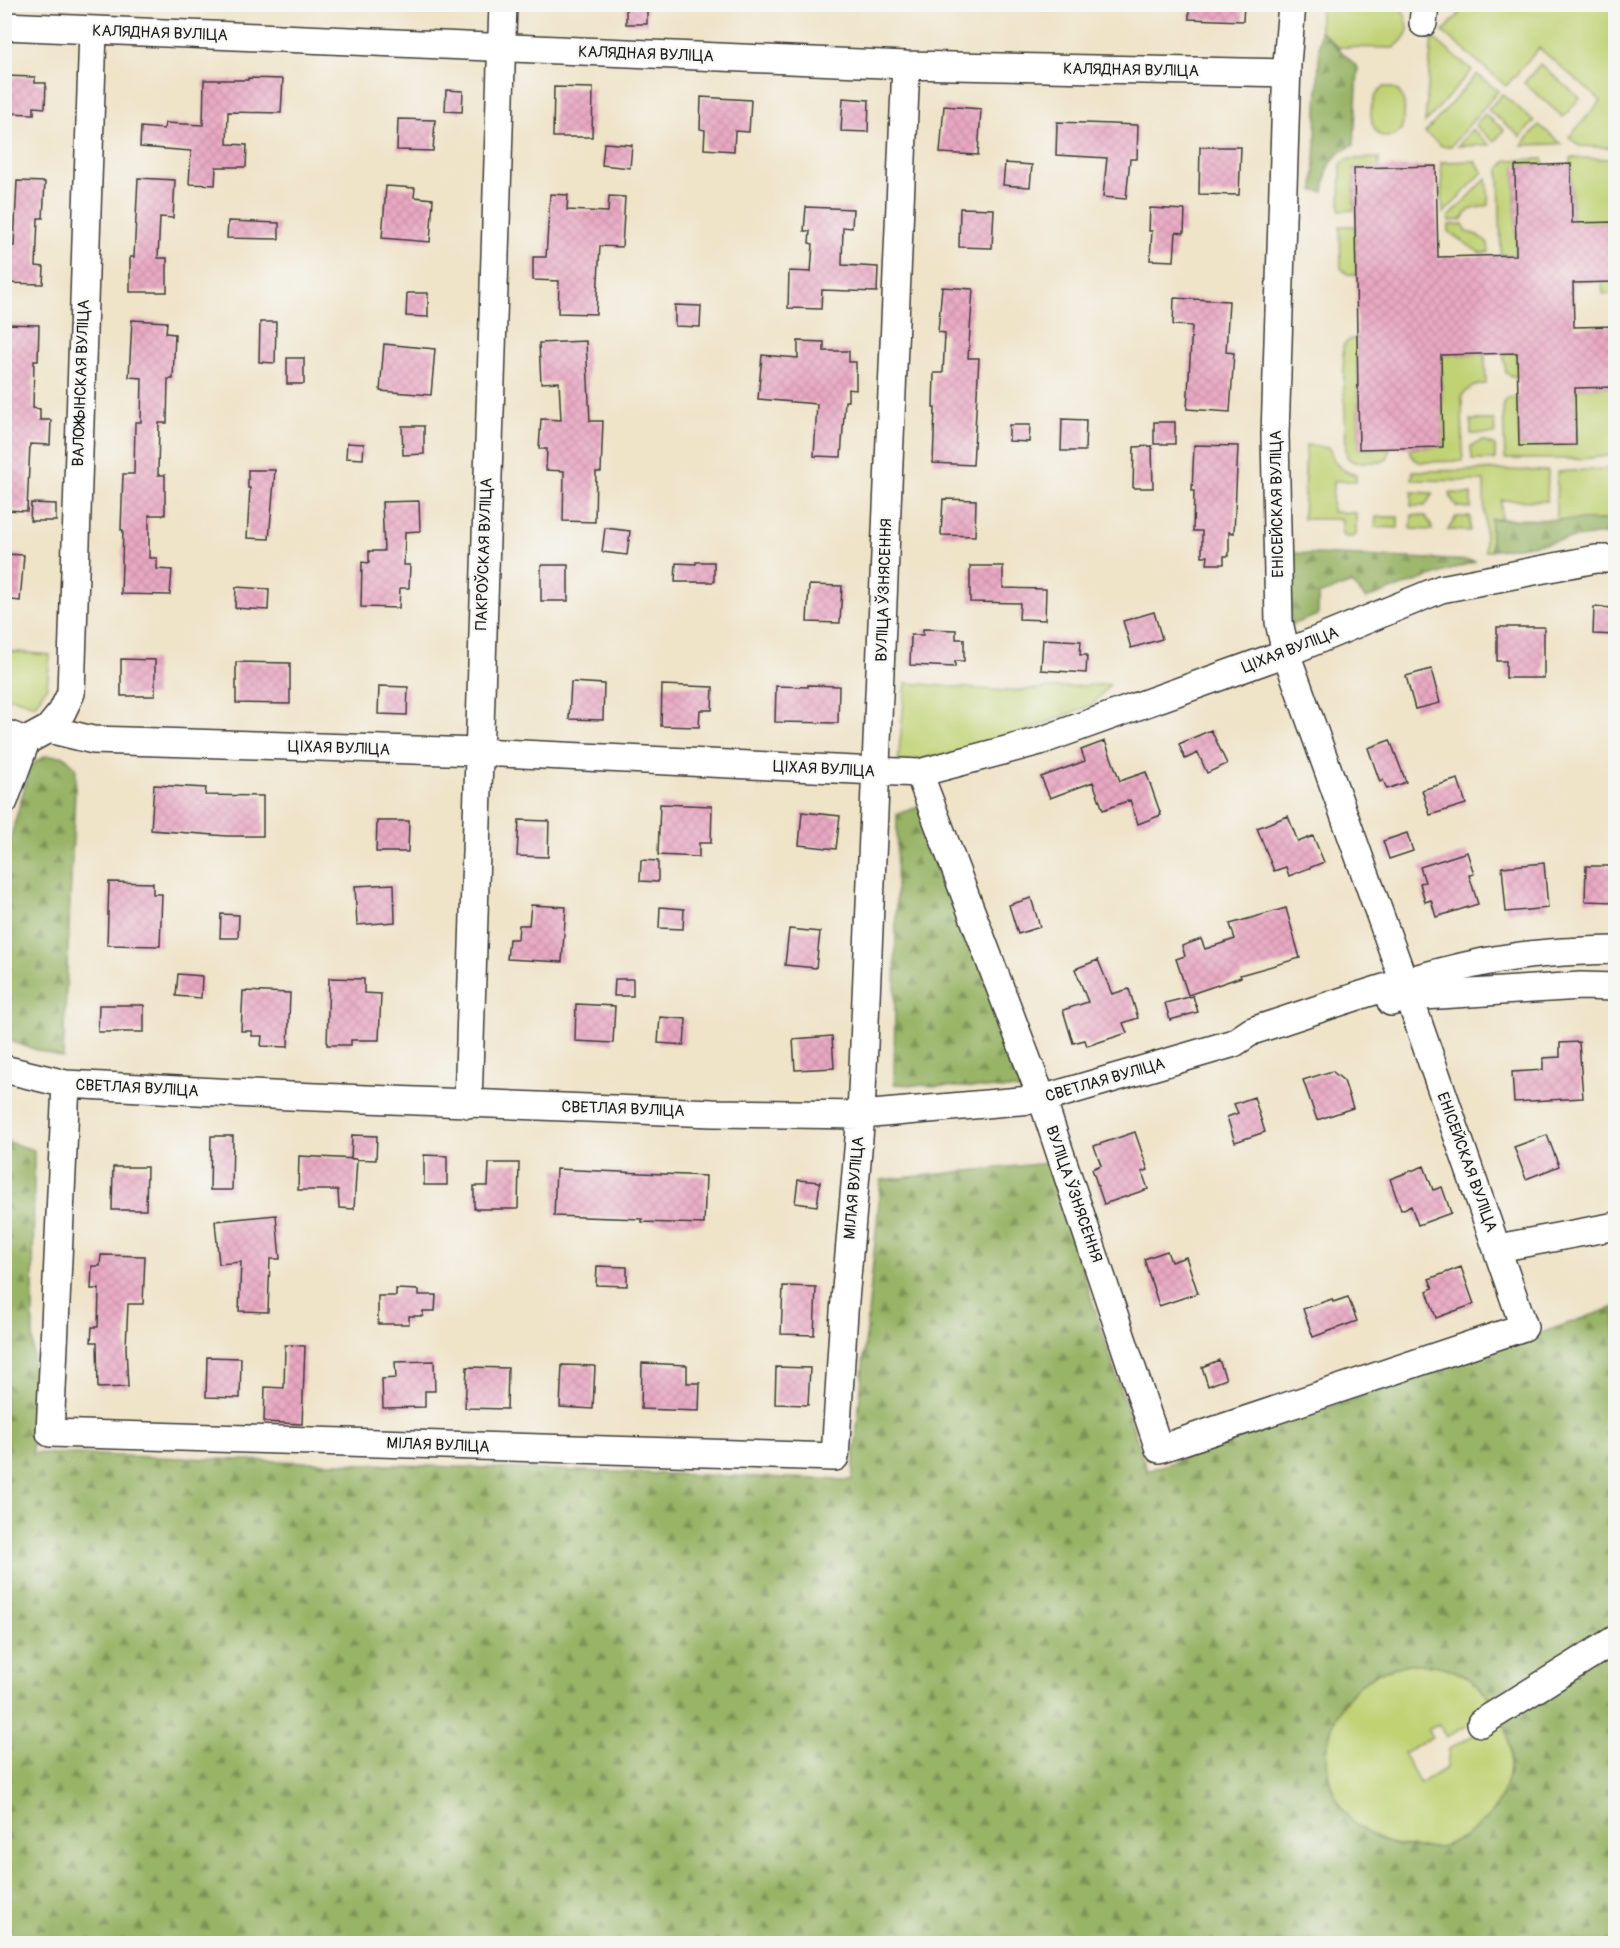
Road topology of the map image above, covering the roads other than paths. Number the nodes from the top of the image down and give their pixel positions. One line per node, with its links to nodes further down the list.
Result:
1 (503, 4): 5 (street, ПАКРОЎСКАЯ ВУЛІЦА)
2 (1292, 4): 7 (street, ЕНІСЕЙСКАЯ ВУЛІЦА)
3 (4, 26): 4 (street, КАЛЯДНАЯ ВУЛІЦА)
4 (93, 31): 5 (street, КАЛЯДНАЯ ВУЛІЦА); 10 (street, ВАЛОЖЫНСКАЯ ВУЛІЦА)
5 (501, 48): 6 (street, КАЛЯДНАЯ ВУЛІЦА); 11 (street, ПАКРОЎСКАЯ ВУЛІЦА)
6 (906, 65): 7 (street, КАЛЯДНАЯ ВУЛІЦА); 12 (street, ВУЛІЦА ЎЗНЯСЕННЯ)
7 (1287, 74): 9 (street, ЕНІСЕЙСКАЯ ВУЛІЦА)
8 (1616, 559): 9 (street, ЦІХАЯ ВУЛІЦА)
9 (1286, 654): 13 (street, ЦІХАЯ ВУЛІЦА); 19 (street, ЕНІСЕЙСКАЯ ВУЛІЦА)
10 (26, 735): 11 (street, ЦІХАЯ ВУЛІЦА); 14 (street, ВАЛОЖЫНСКАЯ ВУЛІЦА)
11 (478, 752): 12 (street, ЦІХАЯ ВУЛІЦА); 23 (street, ПАКРОЎСКАЯ ВУЛІЦА)
12 (876, 772): 13 (street, ЦІХАЯ ВУЛІЦА); 24 (street, ВУЛІЦА ЎЗНЯСЕННЯ)
13 (919, 773): 22 (street, ВУЛІЦА ЎЗНЯСЕННЯ)
14 (4, 801)
15 (1616, 950): 16 (street, СВЕТЛАЯ ВУЛІЦА)
16 (1574, 951): 17 (street); 19 (street, СВЕТЛАЯ ВУЛІЦА)
17 (1581, 986): 18 (street, СВЕТЛАЯ ВУЛІЦА); 19 (street, СВЕТЛАЯ ВУЛІЦА)
18 (1616, 987)
19 (1406, 990): 22 (street, СВЕТЛАЯ ВУЛІЦА); 26 (street, ЕНІСЕЙСКАЯ ВУЛІЦА)
20 (4, 1069): 21 (street, СВЕТЛАЯ ВУЛІЦА)
21 (66, 1084): 23 (street, СВЕТЛАЯ ВУЛІЦА); 24 (street, МІЛАЯ ВУЛІЦА)
22 (1042, 1099): 24 (street, СВЕТЛАЯ ВУЛІЦА); 27 (street, ВУЛІЦА ЎЗНЯСЕННЯ)
23 (468, 1104): 24 (street, СВЕТЛАЯ ВУЛІЦА)
24 (861, 1115)
25 (1616, 1226): 26 (street)
26 (1498, 1248): 27 (street, ЕНІСЕЙСКАЯ ВУЛІЦА)
27 (1524, 1327)
28 (1616, 1639): 29 (street)
29 (1481, 1723)

